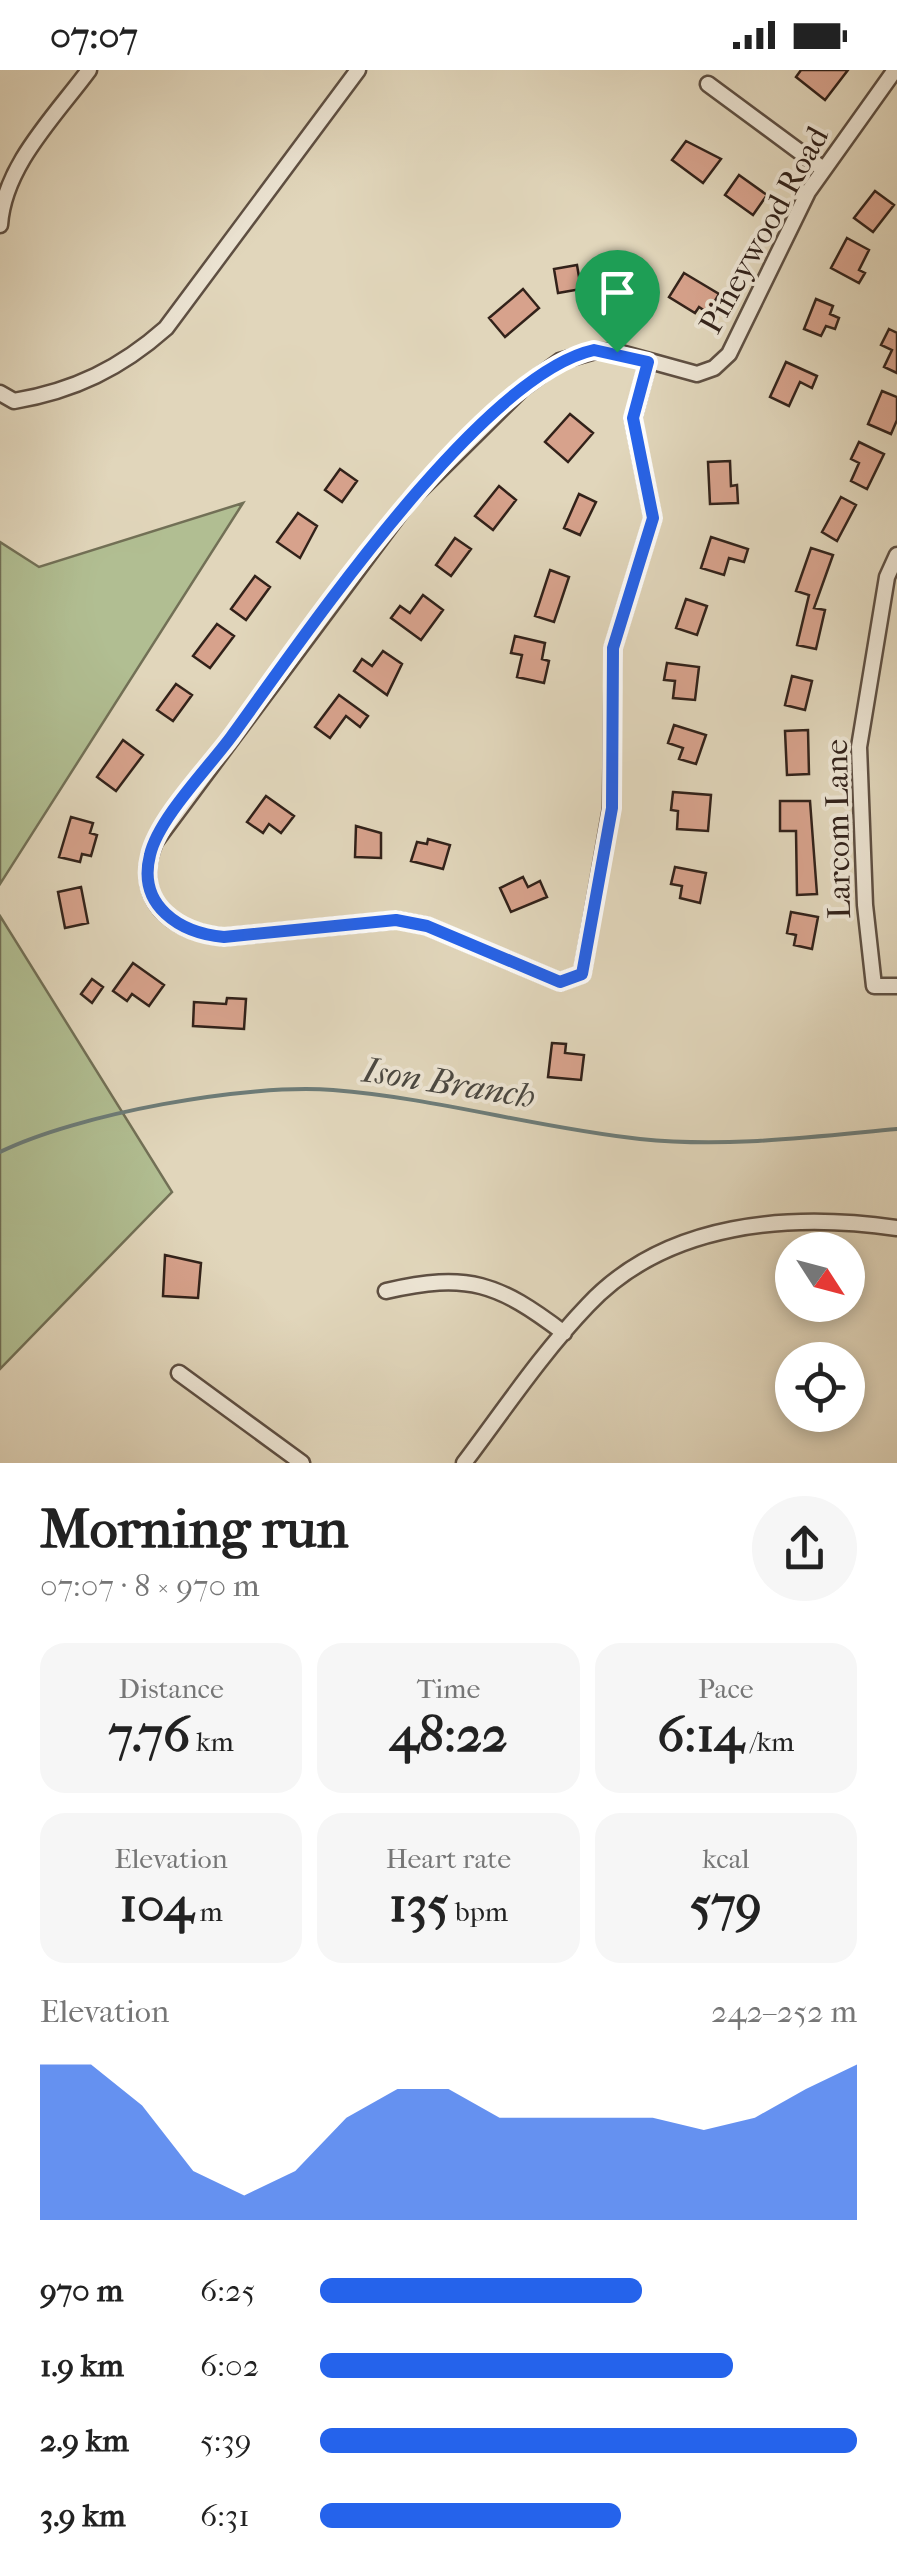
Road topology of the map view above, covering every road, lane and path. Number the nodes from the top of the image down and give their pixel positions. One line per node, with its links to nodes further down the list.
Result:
1 (88, 70): 6 (street)
2 (358, 70): 8 (street)
3 (895, 70): 5 (street, Pineywood Road)
4 (708, 84): 5 (street)
5 (823, 169): 7 (street, Pineywood Road)
6 (0, 225)
7 (648, 362): 7 (street, Pineywood Road)
8 (0, 393)
9 (897, 554): 10 (street, Larcom Lane)
10 (897, 986)
11 (897, 1228): 13 (street)
12 (386, 1291): 13 (street)
13 (564, 1333): 16 (street)
14 (179, 1373): 15 (street)
15 (302, 1463)
16 (464, 1463)

